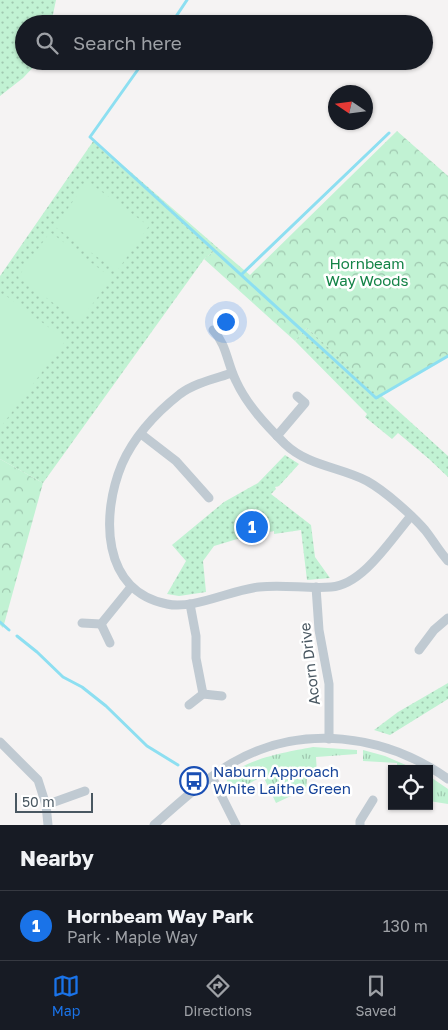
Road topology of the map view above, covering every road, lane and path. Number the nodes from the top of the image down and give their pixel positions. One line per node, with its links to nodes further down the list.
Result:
1 (213, 330): 2 (street)
2 (232, 373): 4 (street); 5 (street)
3 (297, 396): 5 (street)
4 (141, 434): 6 (street); 9 (street)
5 (277, 436): 7 (street)
6 (209, 498)
7 (411, 516): 8 (street); 10 (street)
8 (448, 560)
9 (131, 587): 11 (street); 14 (street)
10 (316, 587): 11 (street); 20 (street, Acorn Drive)
11 (190, 604): 17 (street)
12 (448, 618): 16 (street)
13 (82, 624): 14 (street)
14 (101, 624): 15 (street)
15 (110, 643)
16 (419, 650)
17 (204, 694): 18 (street); 19 (street)
18 (222, 696)
19 (189, 705)
20 (329, 739): 22 (street); 23 (street)
21 (0, 742): 26 (street)
22 (212, 777): 28 (street); 29 (street)
23 (448, 779)
24 (85, 791): 26 (street)
25 (373, 800): 30 (street)
26 (46, 805): 27 (street)
27 (48, 825)
28 (154, 825)
29 (236, 825)
30 (360, 825)

